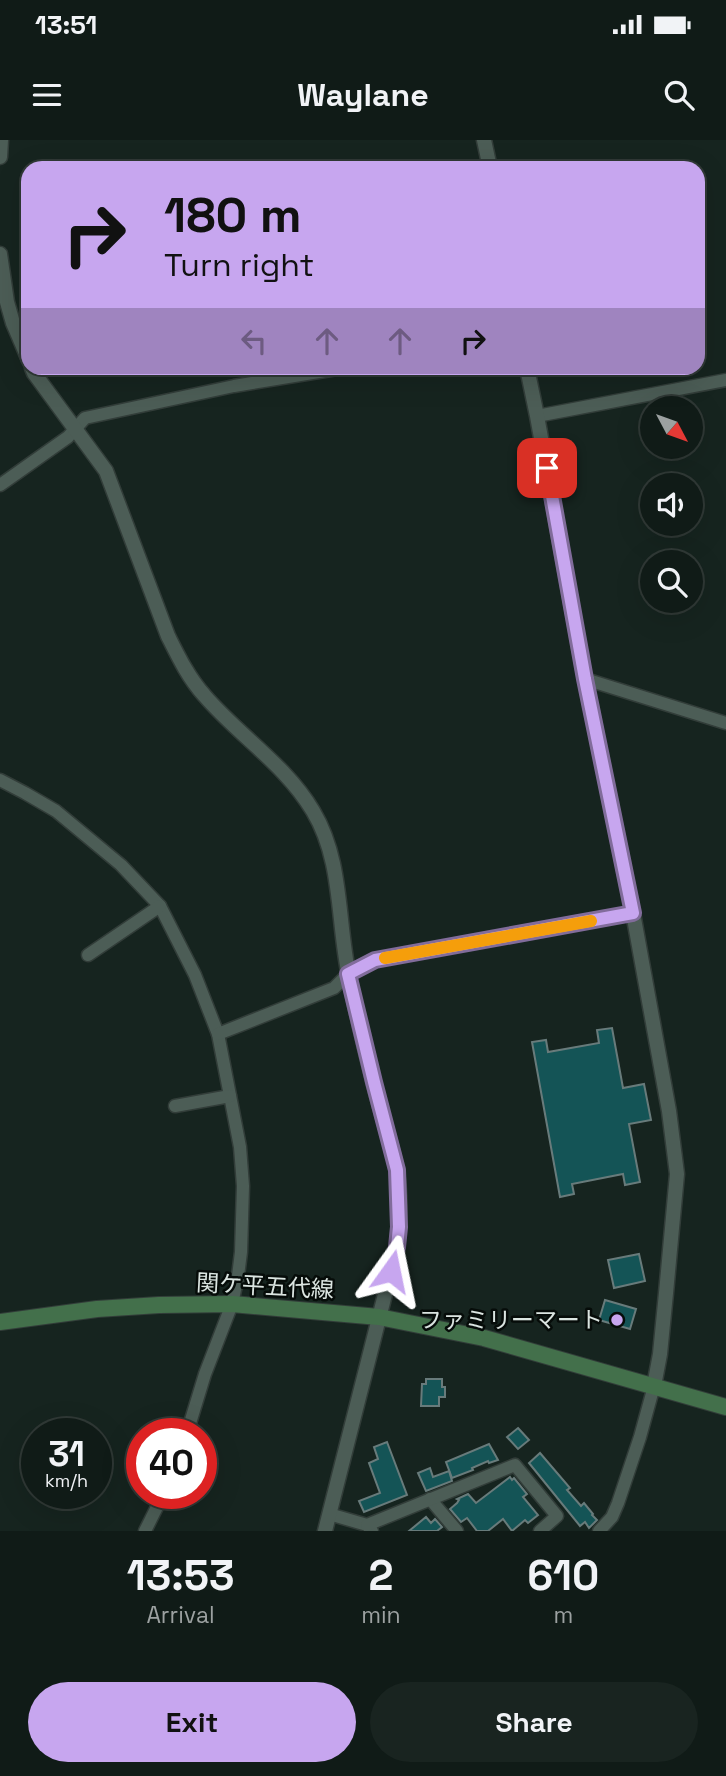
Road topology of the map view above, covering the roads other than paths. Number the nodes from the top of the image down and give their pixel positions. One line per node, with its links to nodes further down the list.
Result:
1 (1, 140): 3 (street)
2 (484, 140): 4 (street)
3 (0, 157)
4 (488, 161)
5 (0, 254): 6 (street)
6 (3, 304): 7 (street)
7 (21, 342)
8 (37, 375): 13 (street)
9 (301, 375): 13 (street)
10 (528, 375): 12 (street)
11 (726, 380): 12 (street)
12 (537, 416): 15 (street)
13 (75, 429): 14 (street); 21 (street)
14 (0, 485)
15 (585, 679): 16 (street); 19 (street)
16 (726, 723)
17 (0, 780): 18 (street)
18 (160, 906): 20 (street); 22 (street)
19 (633, 913): 21 (street); 28 (street)
20 (89, 955)
21 (348, 974): 22 (street); 26 (street)
22 (218, 1034): 23 (street)
23 (230, 1096): 24 (street); 25 (street)
24 (175, 1106)
25 (232, 1304): 26 (main road, 関ケ平五代線); 27 (main road, 関ケ平五代線); 30 (street)
26 (379, 1317): 28 (main road, 関ケ平五代線); 33 (street)
27 (0, 1322)
28 (654, 1386): 29 (main road, 関ケ平五代線); 39 (street)
29 (726, 1408)
30 (192, 1418)
31 (430, 1499): 34 (street); 37 (street); 38 (street)
32 (156, 1509): 35 (street)
33 (329, 1514): 34 (street); 36 (street)
34 (369, 1528)
35 (145, 1531)
36 (325, 1531)
37 (457, 1531)
38 (540, 1531)
39 (599, 1531)

